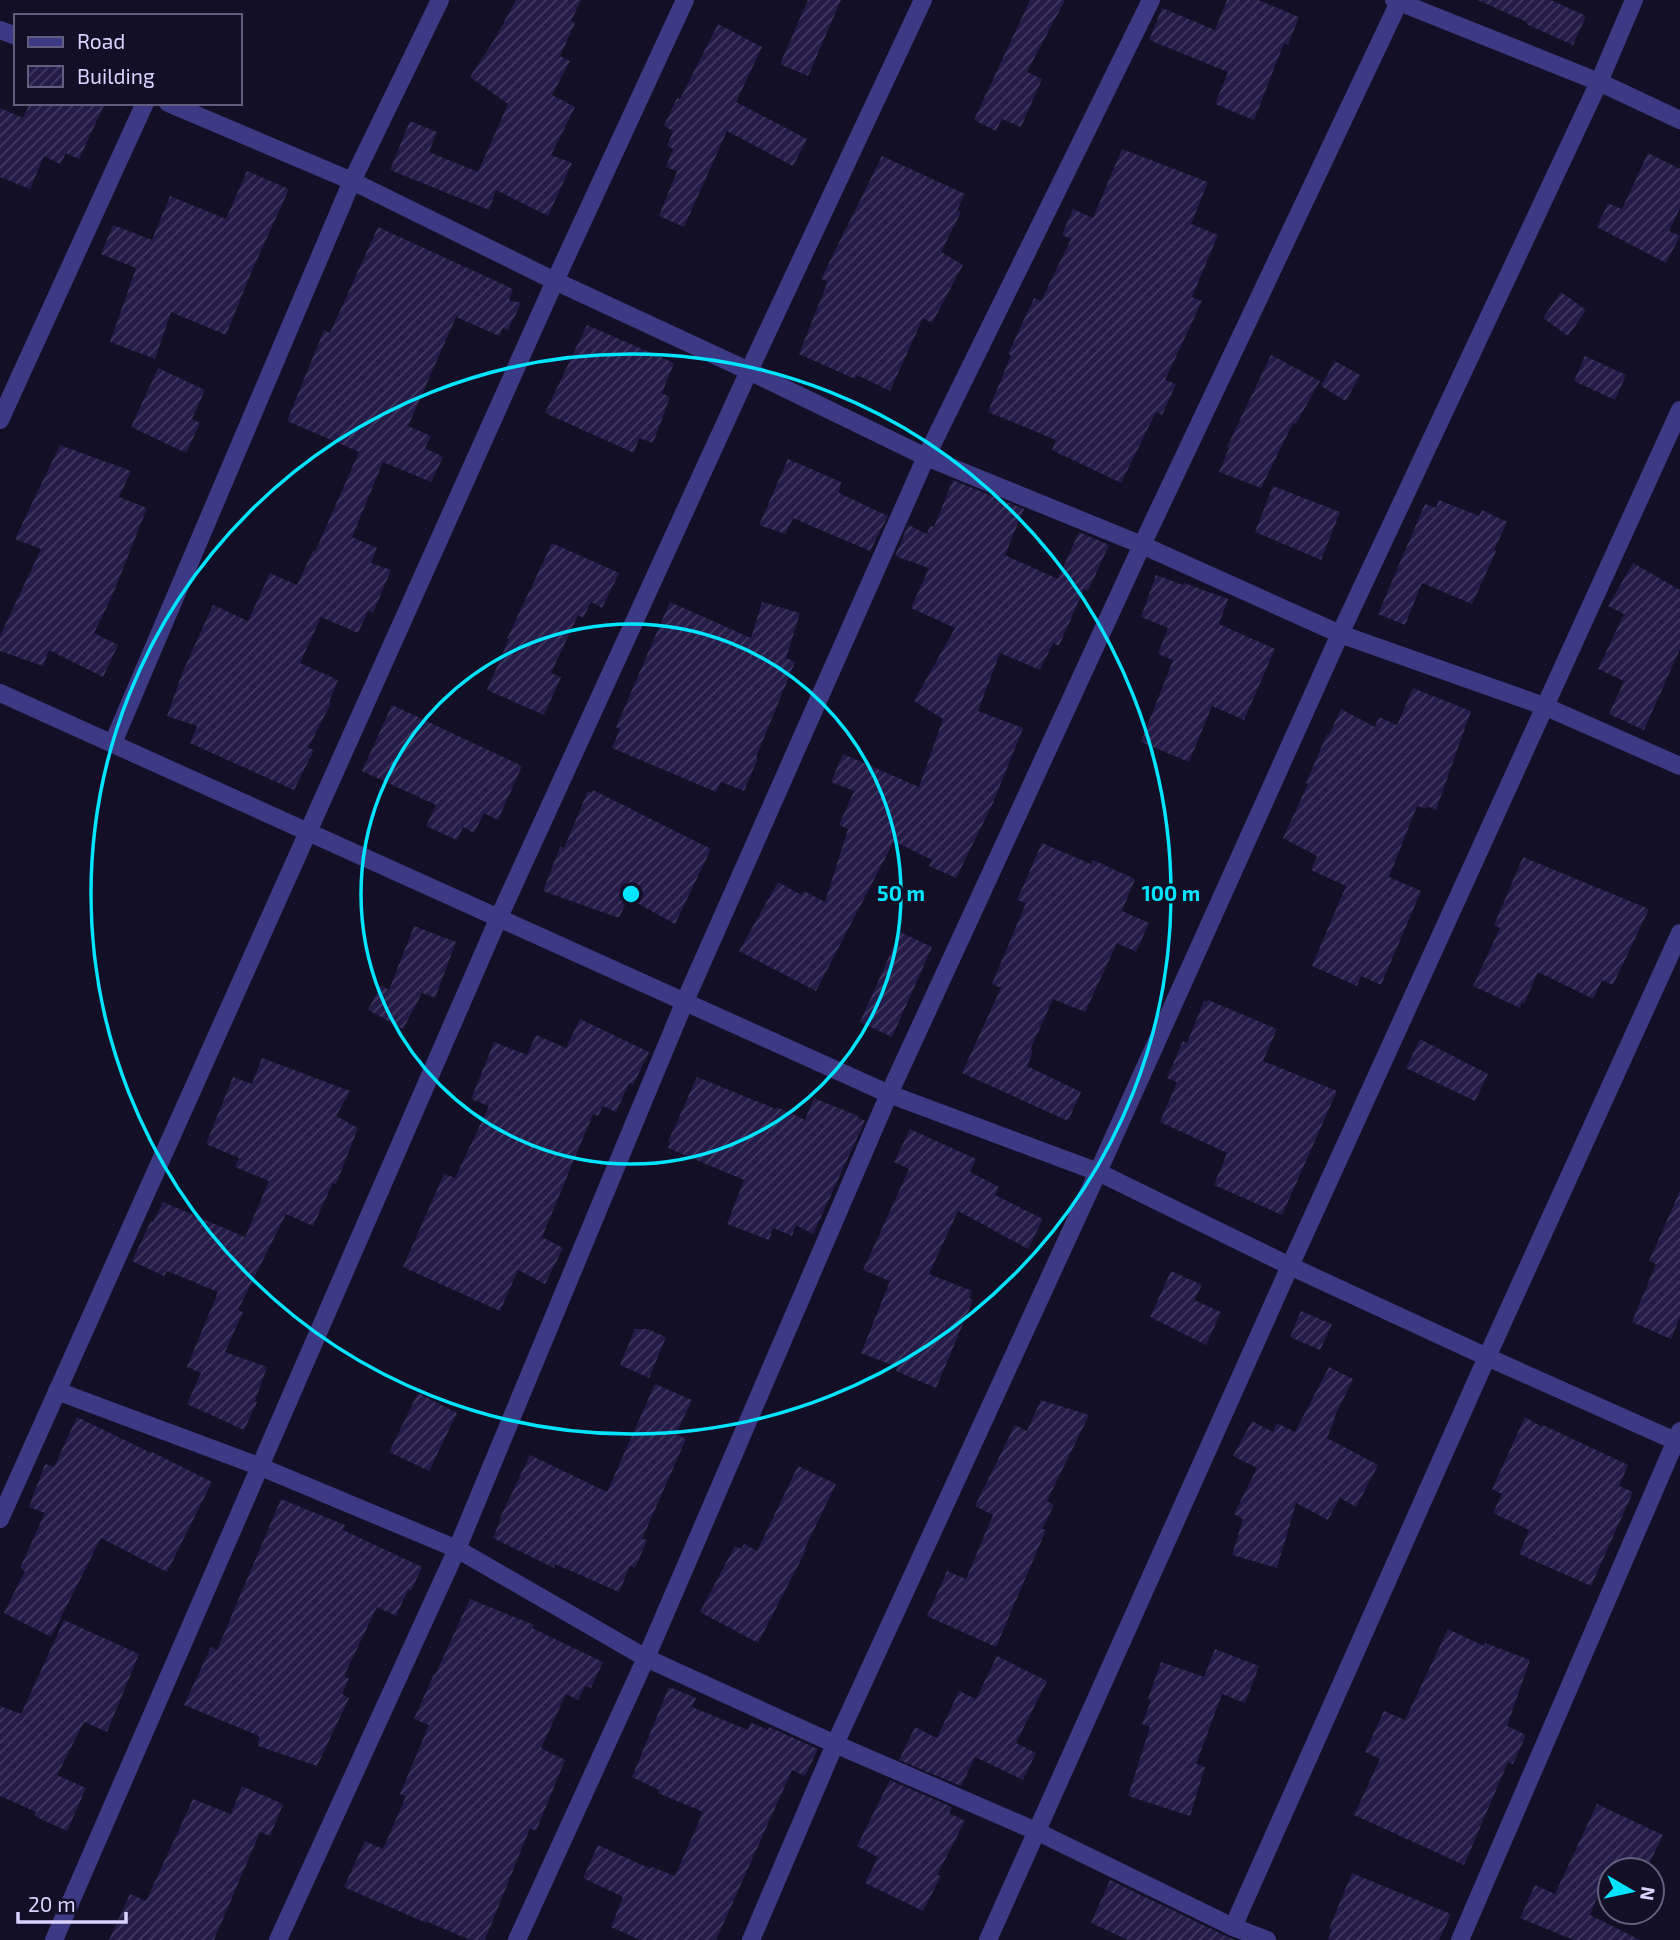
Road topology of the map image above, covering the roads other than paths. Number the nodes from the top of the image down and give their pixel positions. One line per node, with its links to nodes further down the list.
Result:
1 (440, 0): 11 (street)
2 (685, 0): 12 (street)
3 (923, 0): 13 (street)
4 (1151, 0): 16 (street)
5 (1634, 0): 7 (street)
6 (1398, 1): 7 (street); 17 (street)
7 (1599, 82): 10 (street); 18 (street)
8 (144, 105): 15 (street)
9 (173, 105): 11 (street)
10 (1680, 120)
11 (352, 181): 12 (street); 21 (street)
12 (555, 281): 13 (street); 23 (street)
13 (749, 371): 16 (street); 24 (street)
14 (1680, 410): 20 (street)
15 (0, 420)
16 (926, 457): 17 (street); 26 (street)
17 (1142, 545): 18 (street); 27 (street)
18 (1340, 634): 20 (street); 28 (street)
19 (0, 693): 21 (street)
20 (1544, 706): 22 (street); 29 (street)
21 (113, 743): 23 (street)
22 (1680, 766)
23 (310, 832): 24 (street); 31 (street)
24 (499, 918): 26 (street); 33 (street)
25 (1680, 933): 30 (street)
26 (685, 1001): 27 (street); 35 (street)
27 (889, 1094): 28 (street); 36 (street)
28 (1098, 1172): 29 (street); 37 (street)
29 (1290, 1266): 30 (street); 38 (street)
30 (1486, 1357): 32 (street); 39 (street)
31 (57, 1391): 33 (street); 34 (street)
32 (1678, 1438): 46 (street)
33 (261, 1467): 35 (street); 40 (street)
34 (0, 1519)
35 (457, 1549): 36 (street); 41 (street)
36 (646, 1658): 37 (street); 42 (street)
37 (835, 1744): 38 (street); 43 (street)
38 (1036, 1831): 39 (street); 44 (street)
39 (1233, 1927): 45 (street)
40 (54, 1940)
41 (278, 1940)
42 (517, 1940)
43 (751, 1940)
44 (988, 1940)
45 (1266, 1940)
46 (1460, 1940)

